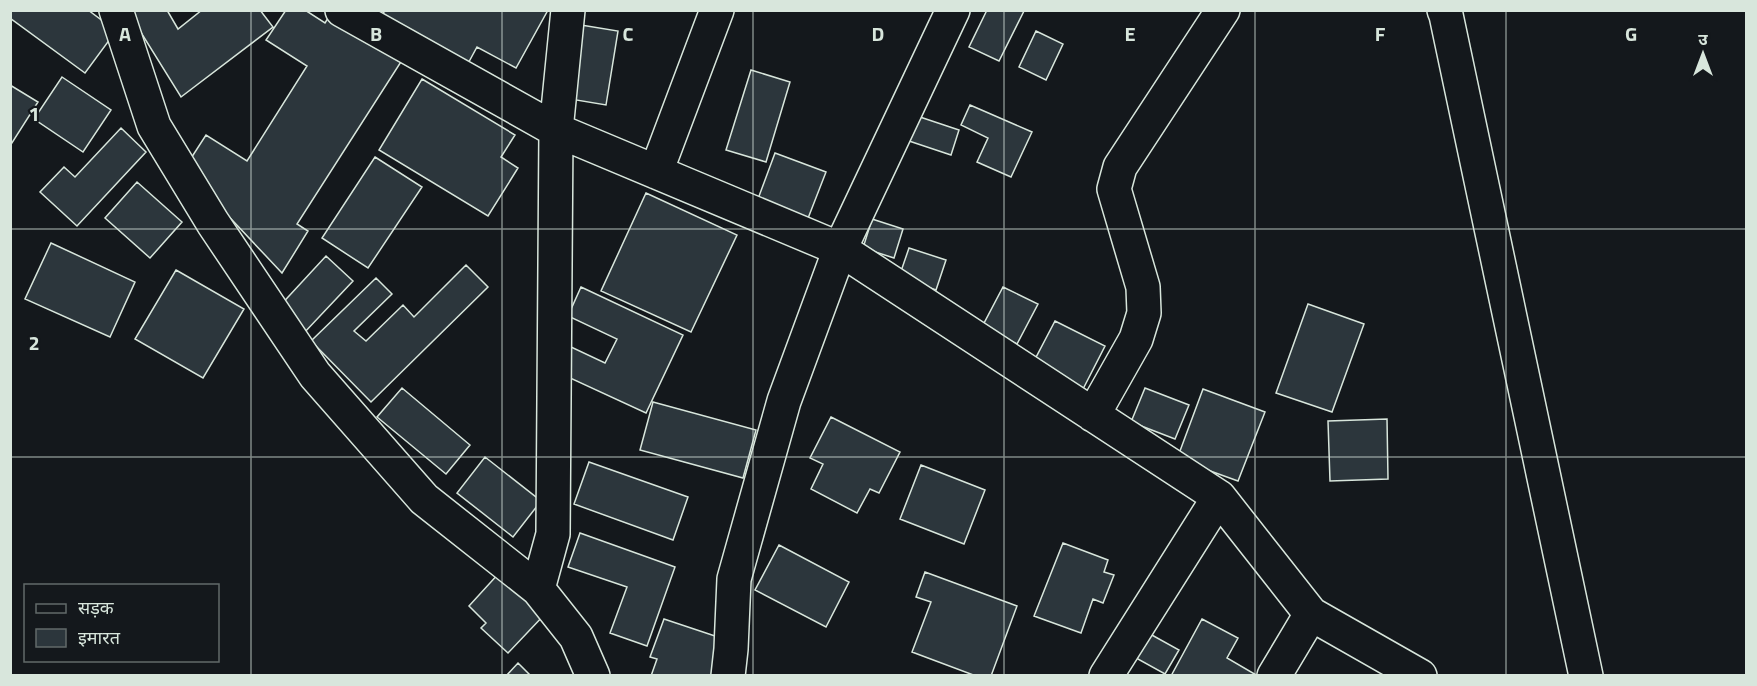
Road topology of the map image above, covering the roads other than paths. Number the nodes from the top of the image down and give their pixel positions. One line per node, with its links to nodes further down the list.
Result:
1 (116, 10): 13 (street)
2 (342, 10): 8 (street)
3 (568, 10): 8 (street)
4 (717, 10): 9 (street)
5 (953, 10): 10 (street)
6 (1222, 10): 11 (street)
7 (1441, 12): 20 (street)
8 (556, 130): 9 (street); 13 (street)
9 (656, 172): 10 (street)
10 (840, 249): 11 (street); 16 (street)
11 (1093, 415): 12 (street)
12 (1219, 497): 14 (street); 17 (street)
13 (537, 589): 15 (street)
14 (1311, 614): 18 (street); 19 (street)
15 (593, 675)
16 (728, 675)
17 (1106, 675)
18 (1274, 675)
19 (1417, 675)
20 (1586, 675)

